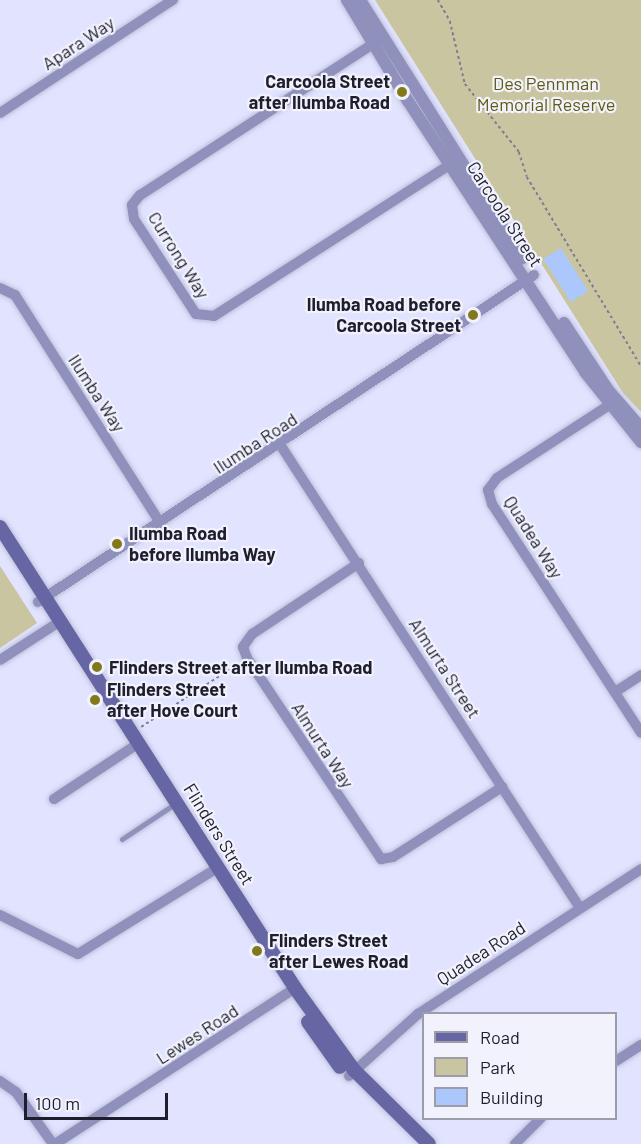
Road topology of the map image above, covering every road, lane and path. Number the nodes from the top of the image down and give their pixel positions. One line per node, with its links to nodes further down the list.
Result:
1 (173, 0): 7 (street, Apara Way)
2 (347, 0): 3 (street); 6 (street, Carcoola Street)
3 (353, 0)
4 (360, 0): 6 (street, Carcoola Street)
5 (438, 0): 11 (path)
6 (378, 41): 8 (street, Carcoola Street); 8 (street, Currong Way)
7 (0, 113)
8 (454, 161): 9 (street, Carcoola Street)
9 (533, 281): 12 (street, Carcoola Street); 15 (street, Ilumba Road)
10 (0, 288): 16 (street, Ilumba Way)
11 (641, 366)
12 (613, 403): 13 (street, Carcoola Street); 14 (street, Carcoola Street); 25 (street, Quadea Way)
13 (641, 428)
14 (641, 442)
15 (281, 446): 16 (street, Ilumba Road); 19 (street, Almurta Street)
16 (161, 524): 20 (street, Ilumba Road)
17 (0, 527): 18 (main road, Flinders Street)
18 (3, 544): 20 (main road, Flinders Street)
19 (359, 563): 22 (street); 29 (street, Almurta Street)
20 (41, 600): 21 (main road, Flinders Street)
21 (56, 624): 23 (street); 28 (main road, Flinders Street)
22 (247, 658): 26 (path); 29 (street, Almurta Way)
23 (0, 660)
24 (641, 675): 25 (street)
25 (615, 692): 27 (street, Quadea Way)
26 (138, 729)
27 (641, 733)
28 (136, 746): 30 (street); 31 (main road, Flinders Street); 33 (main road, Flinders Street)
29 (502, 787): 35 (street, Almurta Street)
30 (54, 799)
31 (170, 807): 32 (lane); 33 (main road, Flinders Street)
32 (122, 838)
33 (215, 869): 36 (street); 37 (main road, Flinders Street)
34 (641, 869): 35 (street, Quadea Road)
35 (580, 908): 40 (street, Quadea Road)
36 (0, 915)
37 (292, 990): 40 (main road, Flinders Street); 43 (street, Lewes Road)
38 (641, 1045): 39 (street)
39 (617, 1060)
40 (352, 1073): 44 (main road, Flinders Street); 45 (main road, Flinders Street)
41 (0, 1081): 43 (street)
42 (540, 1120): 46 (street)
43 (54, 1144)
44 (418, 1144)
45 (429, 1144)
46 (515, 1144)

